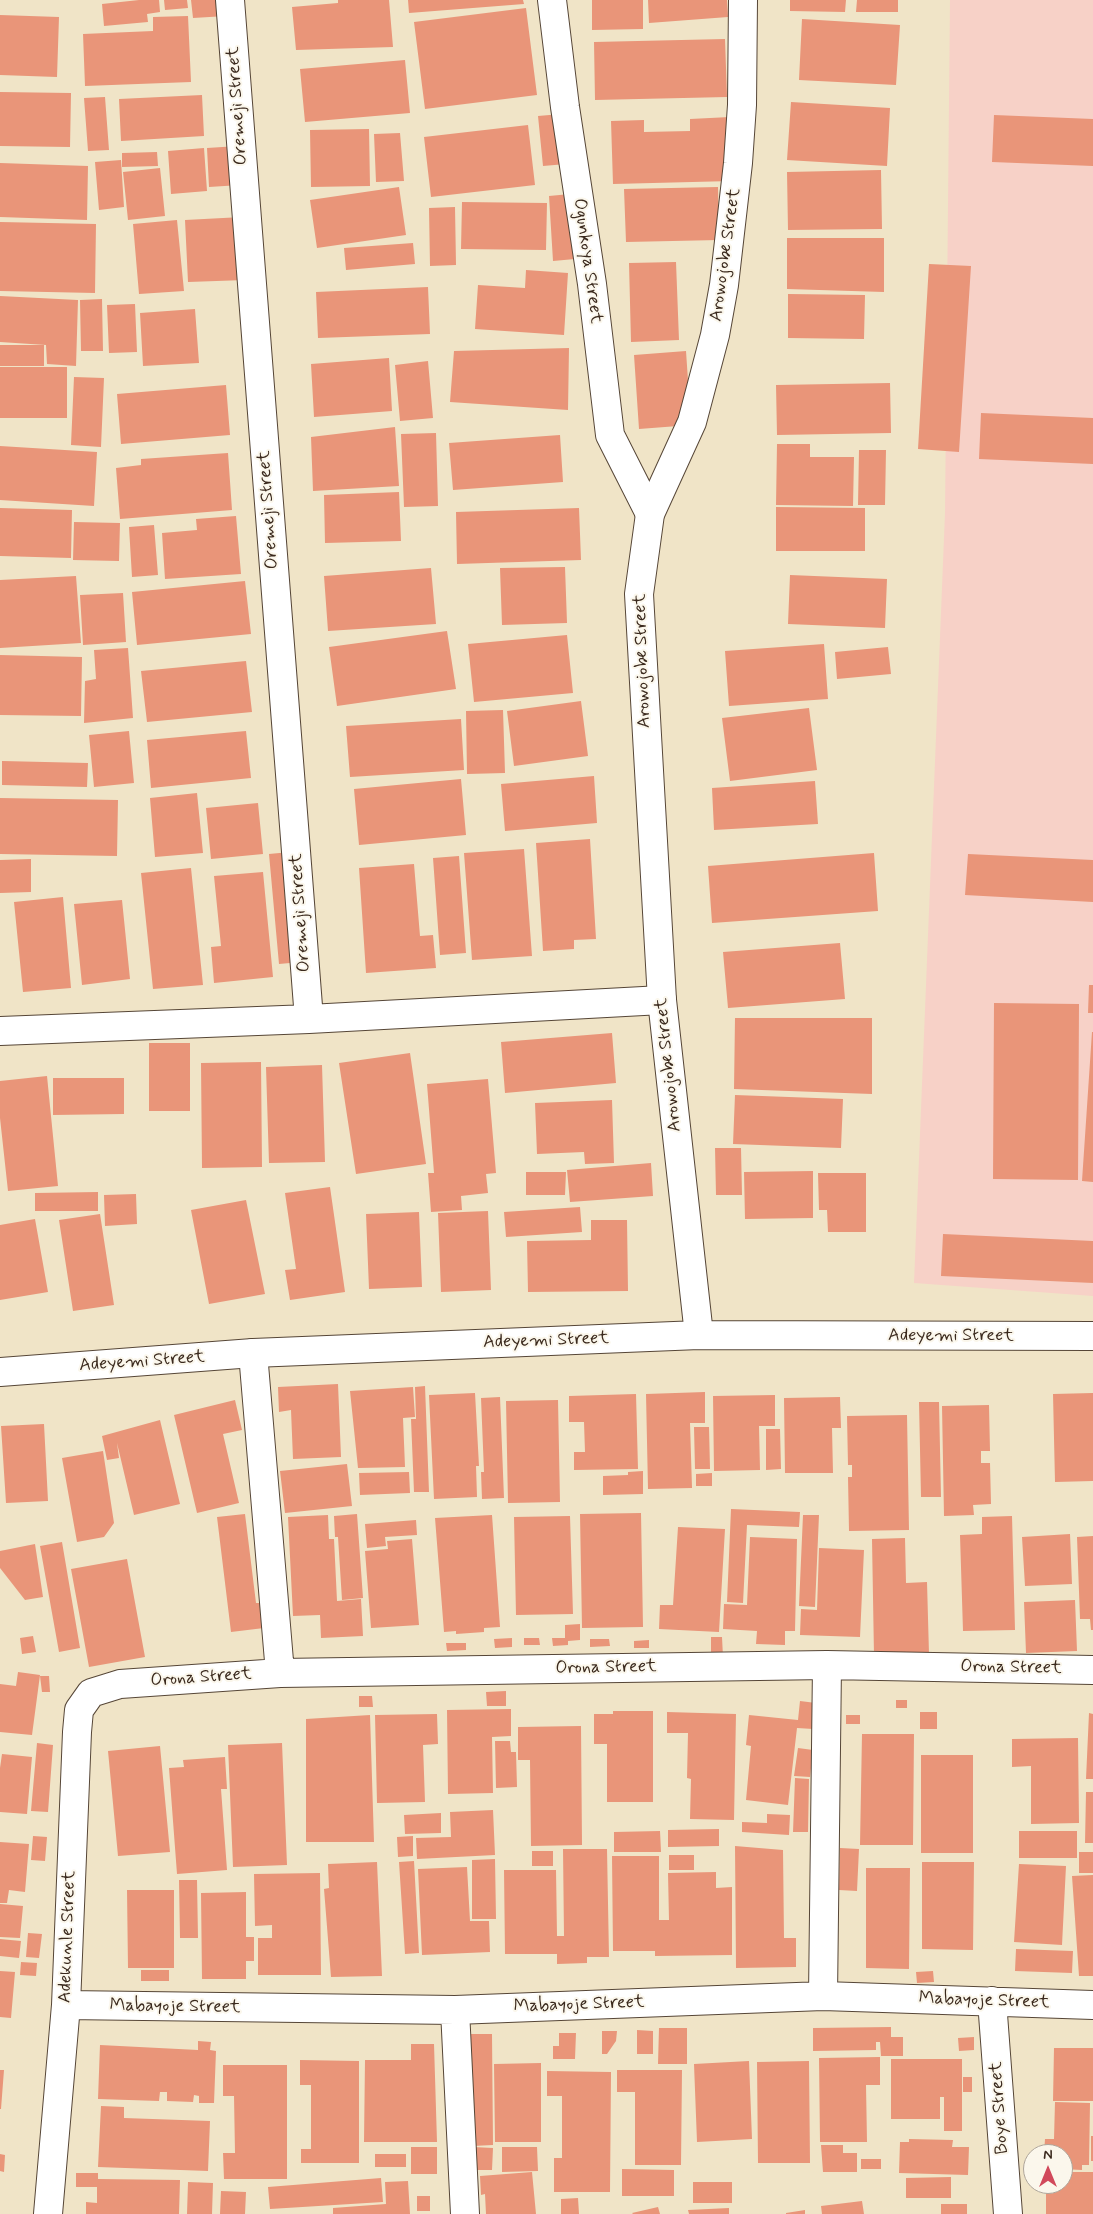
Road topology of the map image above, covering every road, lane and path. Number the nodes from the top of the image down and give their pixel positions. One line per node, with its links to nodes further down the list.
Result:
1 (230, 0): 6 (street, Oremeji Street)
2 (552, 0): 4 (street, Ogunkoya Street)
3 (743, 0): 4 (street, Arowojobe Street)
4 (650, 514): 5 (street, Arowojobe Street)
5 (662, 1000): 6 (street); 8 (street, Arowojobe Street)
6 (309, 1019): 7 (street)
7 (0, 1031)
8 (699, 1335): 9 (street, Adeyemi Street); 10 (street, Adeyemi Street)
9 (1093, 1336)
10 (253, 1353): 11 (street, Adeyemi Street); 14 (street)
11 (0, 1372)
12 (828, 1665): 13 (street, Orona Street); 14 (street, Orona Street); 16 (street)
13 (1093, 1670)
14 (280, 1673): 15 (street, Orona Street)
15 (120, 1684): 18 (street, Adekunle Street)
16 (823, 1996): 17 (street, Mabayoje Street); 20 (street, Mabayoje Street)
17 (992, 2001): 19 (street, Mabayoje Street); 23 (street, Boye Street)
18 (66, 2005): 20 (street, Mabayoje Street); 21 (street, Adekunle Street)
19 (1093, 2005)
20 (455, 2010): 22 (street)
21 (48, 2214)
22 (465, 2214)
23 (1008, 2214)

